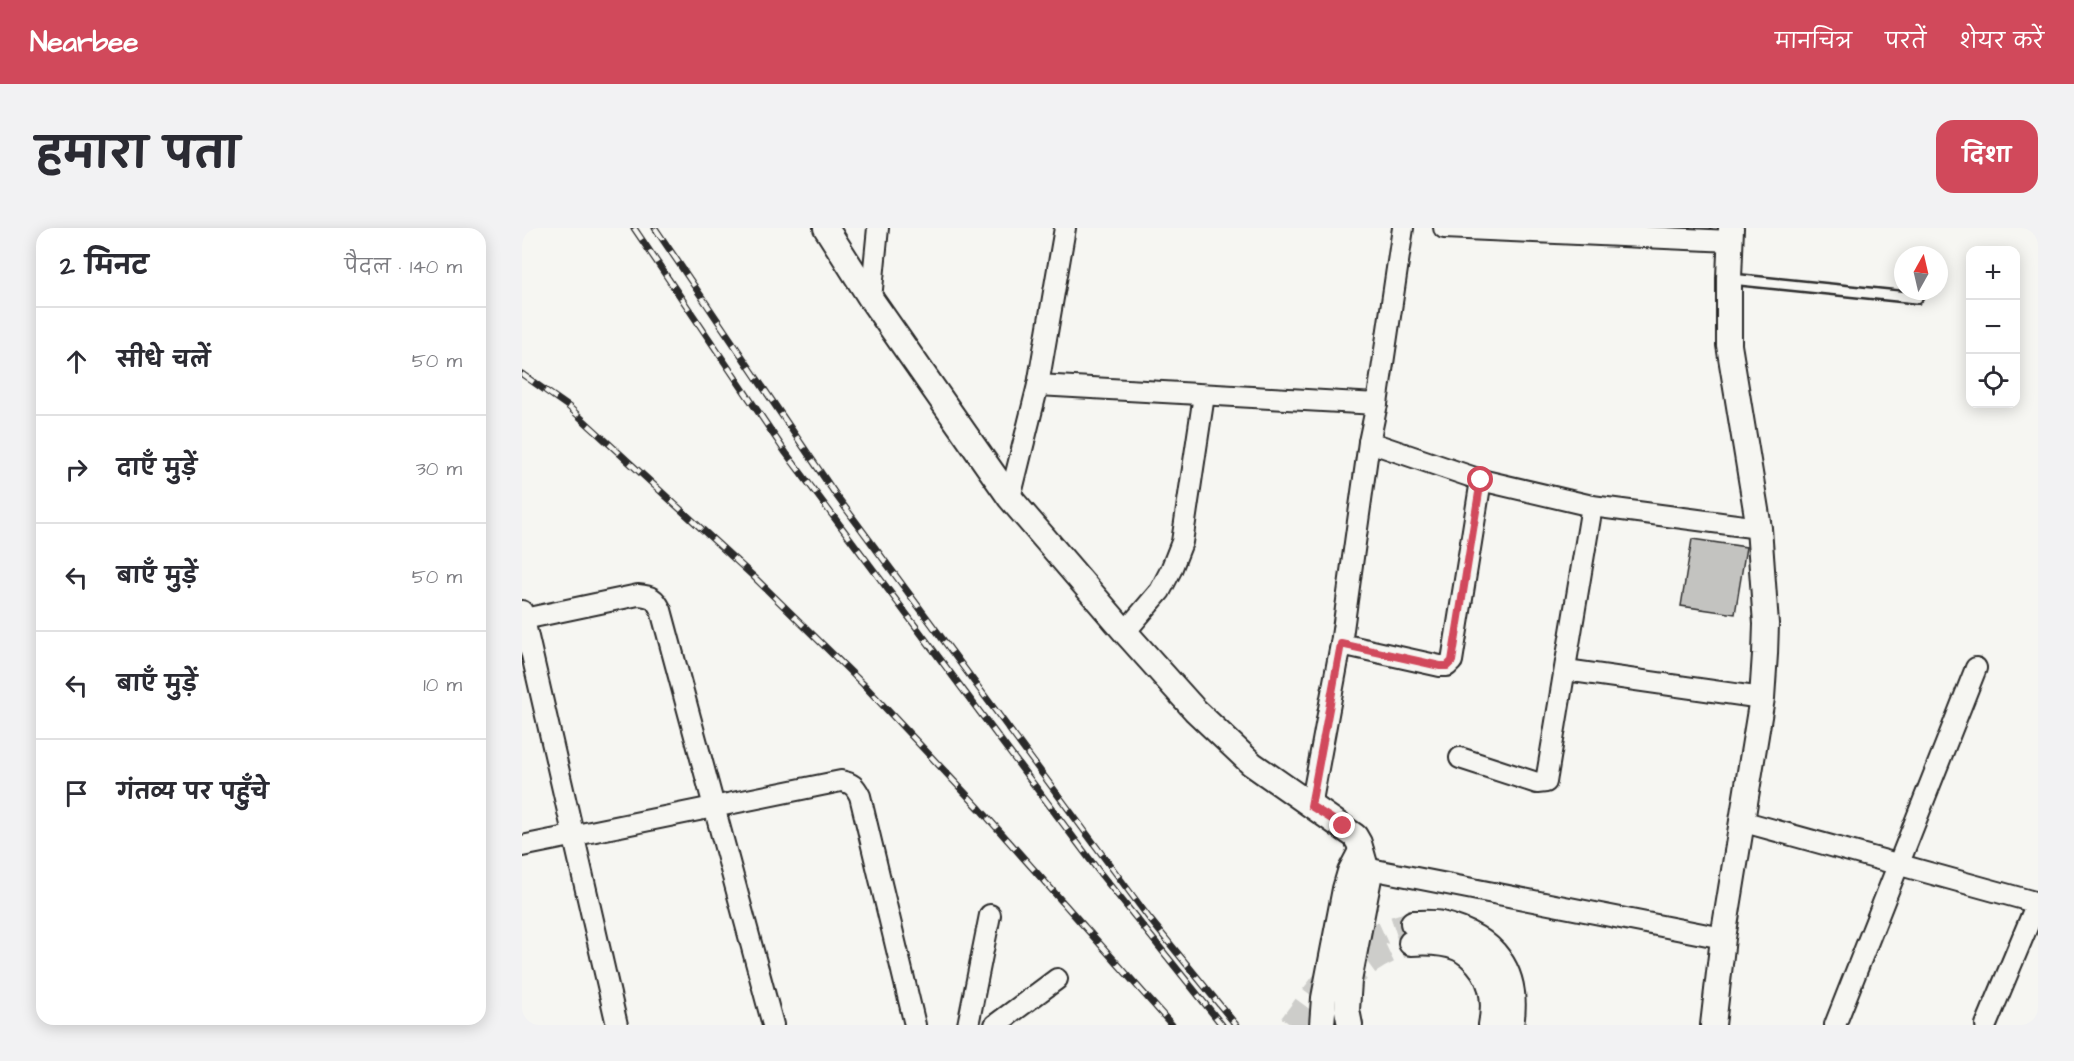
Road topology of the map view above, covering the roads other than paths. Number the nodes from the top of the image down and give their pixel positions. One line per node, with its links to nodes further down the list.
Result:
1 (826, 228): 10 (street)
2 (878, 228): 10 (street)
3 (1065, 228): 11 (street)
4 (1403, 228): 13 (street)
5 (1444, 228): 6 (street)
6 (1510, 230): 7 (street)
7 (1731, 234): 8 (street)
8 (1729, 279): 9 (lane); 18 (street)
9 (1894, 296)
10 (871, 299): 16 (street)
11 (1038, 385): 12 (street); 16 (street)
12 (1204, 395): 13 (street); 20 (street)
13 (1377, 404): 14 (street)
14 (1370, 442): 15 (street); 21 (street)
15 (1481, 480): 17 (street); 21 (street)
16 (1010, 498): 20 (street)
17 (1592, 506): 18 (street); 23 (street)
18 (1759, 528): 24 (street)
19 (523, 615): 27 (street); 29 (street)
20 (1125, 632): 26 (street)
21 (1341, 644): 26 (street)
22 (1976, 668): 32 (street)
23 (1566, 670): 24 (street); 25 (street)
24 (1762, 698): 28 (street)
25 (1460, 758)
26 (1311, 806): 31 (street)
27 (714, 807): 29 (street); 38 (street); 39 (street)
28 (1741, 821): 32 (street); 35 (street)
29 (573, 836): 30 (street); 37 (street)
30 (522, 846)
31 (1360, 862): 35 (street); 42 (street); 43 (street)
32 (1899, 864): 33 (street); 47 (street)
33 (2038, 903): 48 (street)
34 (990, 915): 40 (street)
35 (1723, 938): 46 (street)
36 (1057, 979): 41 (street)
37 (617, 1025)
38 (773, 1025)
39 (915, 1025)
40 (968, 1025)
41 (995, 1025)
42 (1322, 1025)
43 (1350, 1025)
44 (1491, 1025): 45 (street)
45 (1511, 1025)
46 (1713, 1025)
47 (1835, 1025)
48 (1986, 1025)

